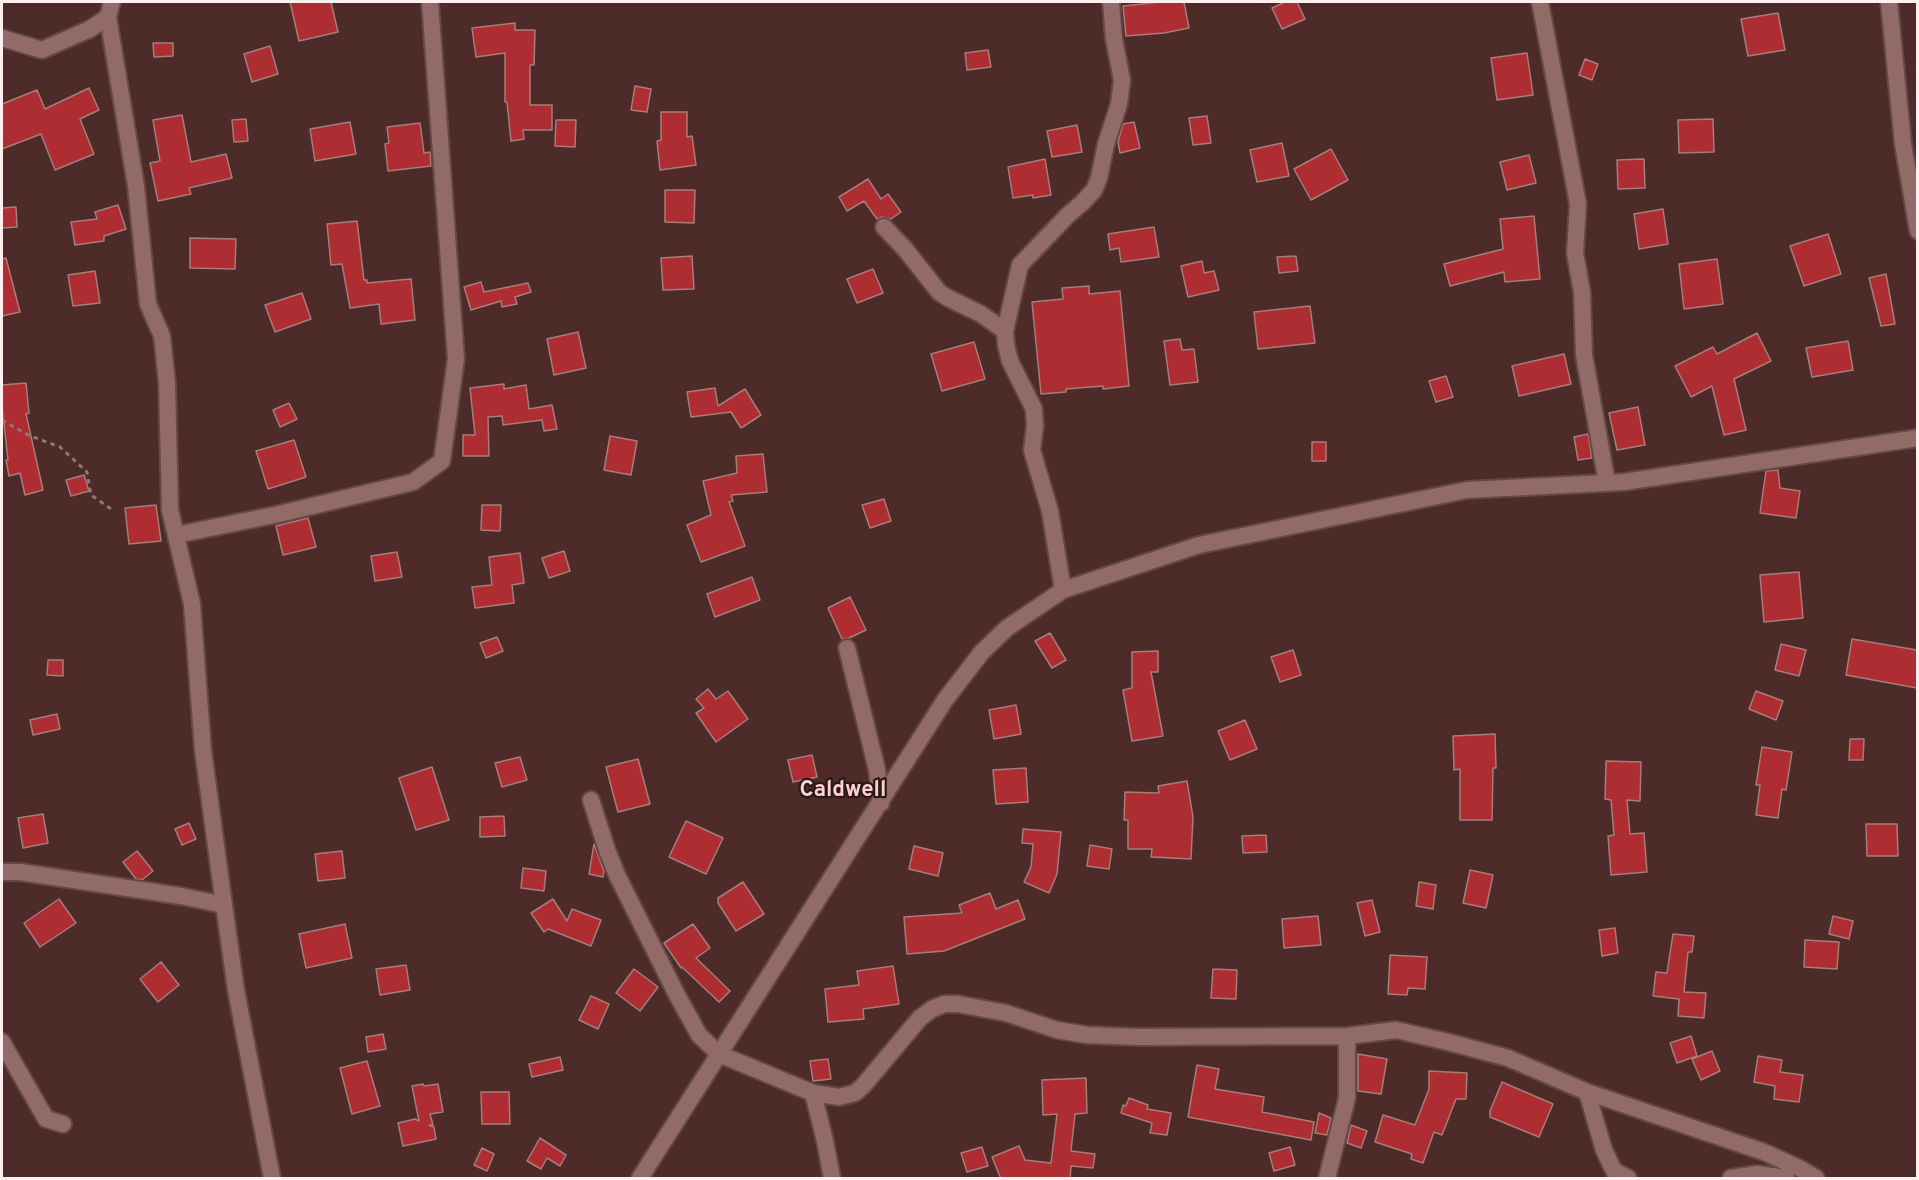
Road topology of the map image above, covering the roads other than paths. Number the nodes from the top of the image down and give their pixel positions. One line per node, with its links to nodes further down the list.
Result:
1 (430, 2): 12 (street)
2 (1111, 2): 9 (street)
3 (1540, 2): 11 (street)
4 (1889, 2): 8 (street)
5 (110, 9): 6 (street); 12 (street)
6 (2, 38)
7 (884, 227): 9 (street)
8 (1917, 231)
9 (1005, 331): 13 (street)
10 (1917, 438): 11 (street)
11 (1607, 483): 13 (street)
12 (176, 535): 18 (street)
13 (1063, 590): 16 (street)
14 (847, 648): 16 (street)
15 (591, 800): 21 (street)
16 (881, 803): 21 (street)
17 (2, 872): 18 (street)
18 (224, 905): 25 (street)
19 (1347, 1036): 22 (street); 23 (street); 28 (street)
20 (2, 1042): 24 (street)
21 (719, 1054): 23 (street); 26 (street)
22 (1587, 1092): 29 (street); 32 (street)
23 (813, 1093): 27 (street)
24 (63, 1124)
25 (272, 1179)
26 (640, 1179)
27 (832, 1179)
28 (1327, 1179)
29 (1628, 1179)
30 (1731, 1179): 31 (street)
31 (1786, 1179)
32 (1816, 1179)

